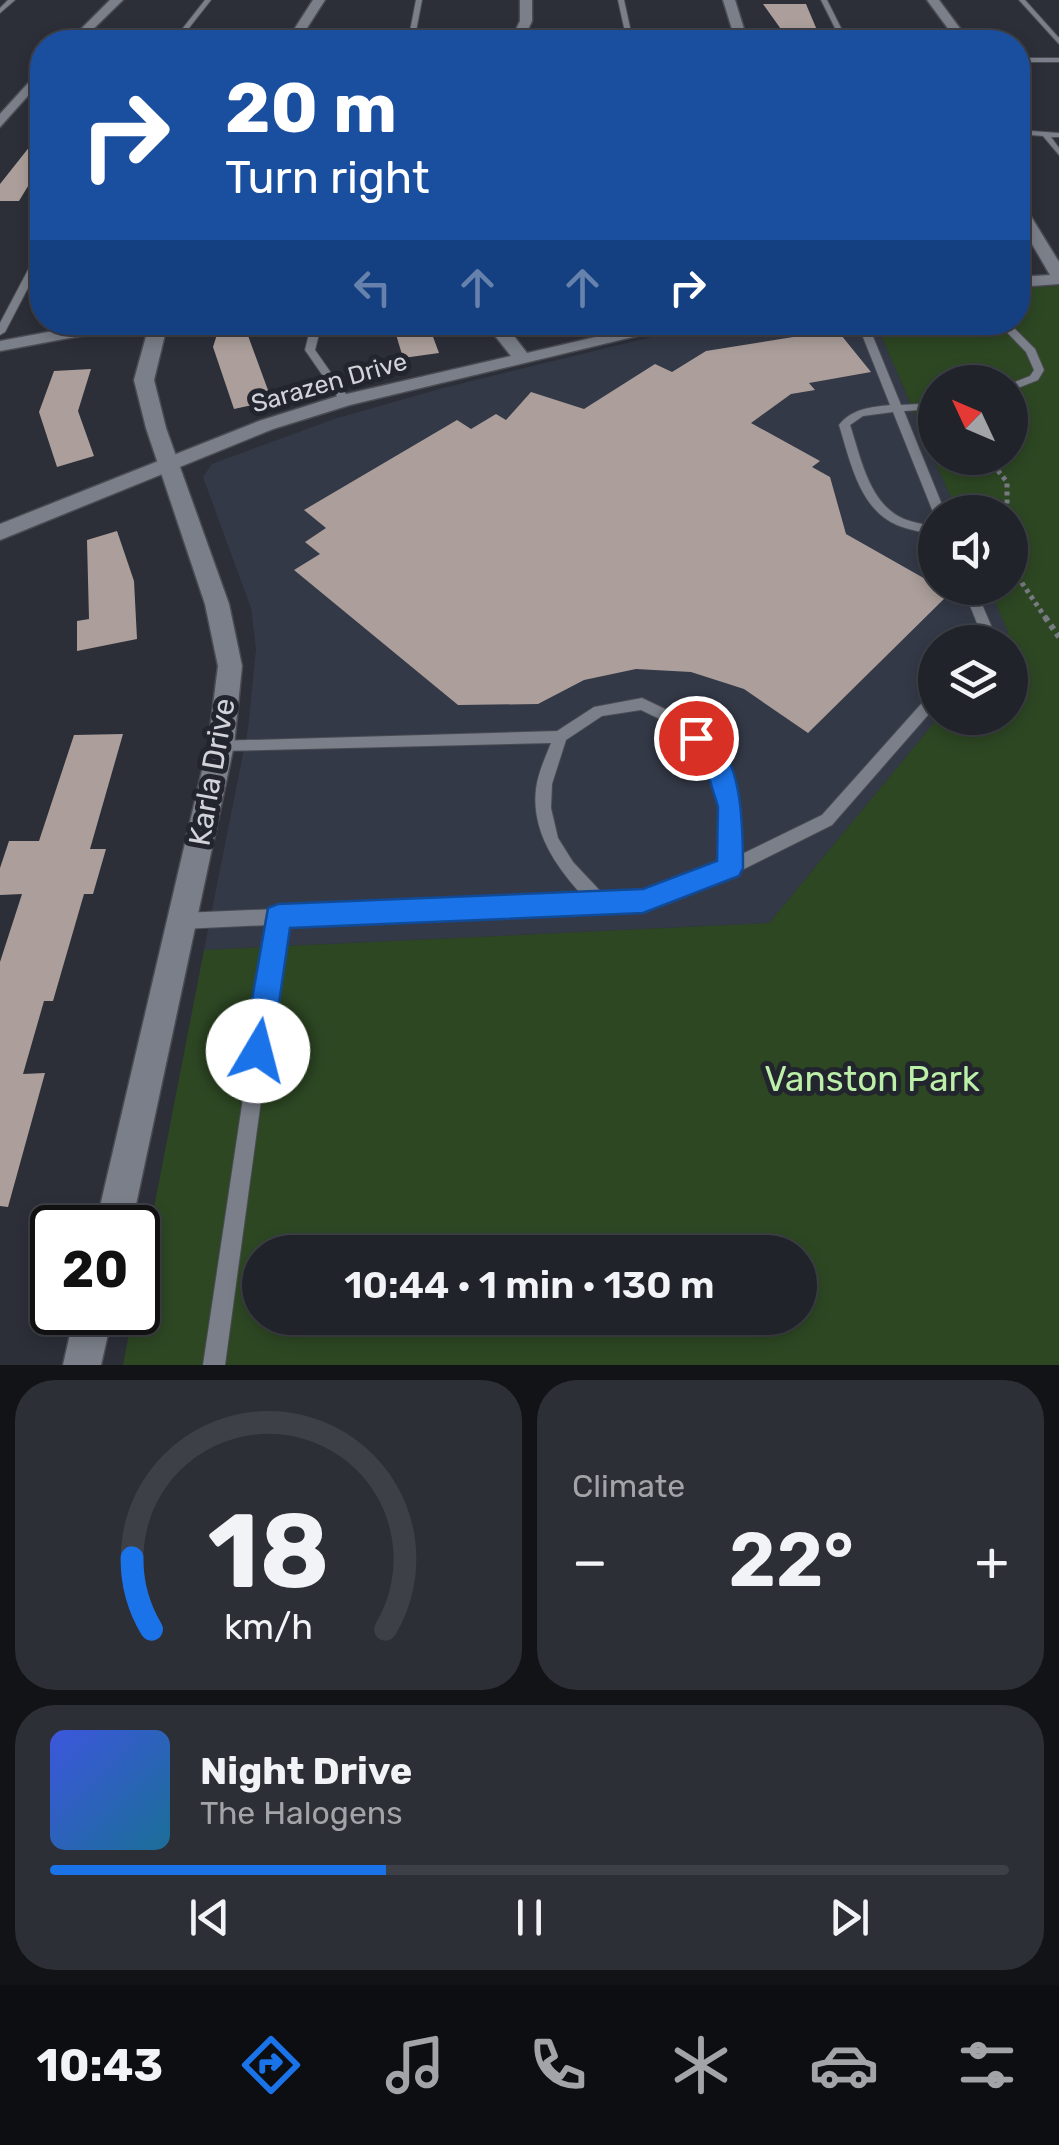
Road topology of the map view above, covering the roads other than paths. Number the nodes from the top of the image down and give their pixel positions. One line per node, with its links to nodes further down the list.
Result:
1 (12, 0): 12 (lane)
2 (117, 0): 13 (street)
3 (208, 0): 14 (lane)
4 (320, 0): 15 (street)
5 (418, 0): 16 (lane)
6 (526, 0): 17 (street)
7 (621, 0): 18 (lane)
8 (729, 0): 19 (street)
9 (824, 0): 20 (lane)
10 (933, 0): 21 (street)
11 (1022, 0): 22 (lane)
12 (0, 10)
13 (86, 30)
14 (185, 30)
15 (300, 30)
16 (414, 30)
17 (522, 30)
18 (628, 30)
19 (738, 30)
20 (839, 30)
21 (955, 30)
22 (1059, 42)
23 (1030, 60): 24 (lane)
24 (1059, 60)
25 (30, 87): 26 (street)
26 (0, 123)
27 (1030, 133): 28 (lane)
28 (1045, 134): 29 (lane); 30 (lane)
29 (1059, 135)
30 (1059, 154)
31 (1030, 228): 33 (street)
32 (30, 275): 35 (lane)
33 (1059, 277): 34 (street)
34 (1030, 281)
35 (0, 332)
36 (59, 335): 43 (street)
37 (155, 335): 49 (street, Karla Drive)
38 (314, 335): 46 (lane)
39 (503, 335): 44 (street)
40 (610, 335): 44 (street, Sarazen Drive)
41 (867, 335): 48 (lane)
42 (1015, 335): 45 (lane)
43 (0, 346)
44 (522, 358): 46 (street, Sarazen Drive)
45 (1028, 380)
46 (345, 400): 49 (street, Sarazen Drive)
47 (918, 408): 48 (lane)
48 (898, 410): 50 (lane); 51 (lane)
49 (169, 464): 52 (street, Sarazen Drive); 55 (street, Karla Drive)
50 (932, 495)
51 (918, 527)
52 (0, 532)
53 (918, 717): 56 (lane)
54 (560, 736): 55 (lane); 56 (lane); 57 (lane)
55 (222, 745): 59 (street, Karla Drive)
56 (730, 868): 57 (lane)
57 (600, 902): 58 (lane)
58 (278, 916): 59 (lane); 63 (lane)
59 (182, 920): 60 (street, Karla Drive)
60 (118, 1205)
61 (89, 1335): 62 (street)
62 (82, 1365)
63 (214, 1365)

